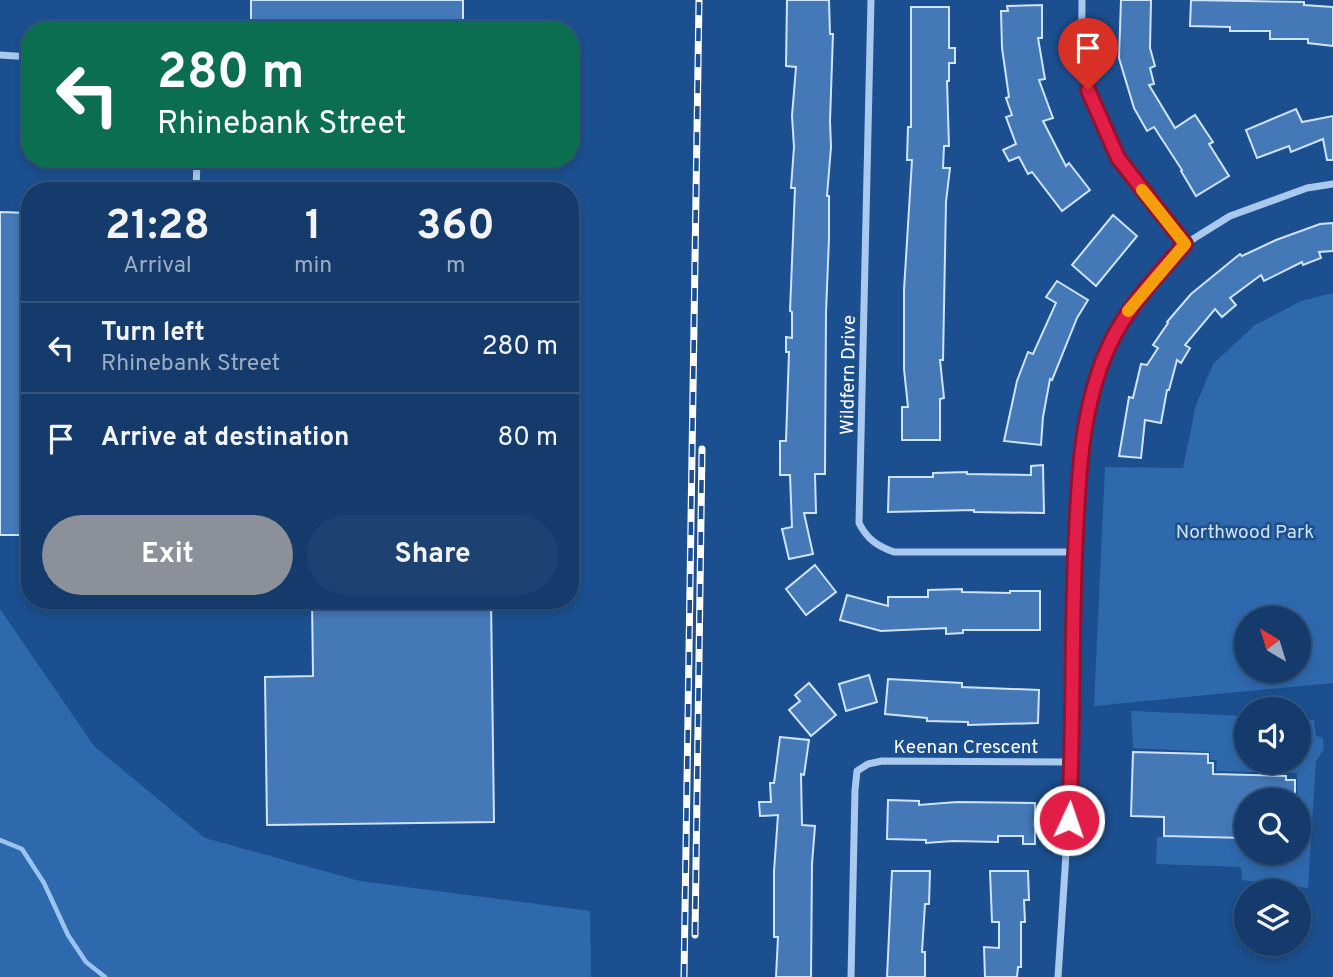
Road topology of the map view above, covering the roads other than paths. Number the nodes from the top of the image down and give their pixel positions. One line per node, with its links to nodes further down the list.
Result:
1 (871, 0): 7 (street, Wildfern Drive)
2 (1082, 0): 6 (street)
3 (0, 55): 4 (street)
4 (21, 56)
5 (1333, 184): 6 (street)
6 (1185, 244): 7 (street)
7 (1075, 552): 8 (street)
8 (1072, 762): 9 (street, Keenan Crescent); 10 (street)
9 (851, 977)
10 (1058, 977)

